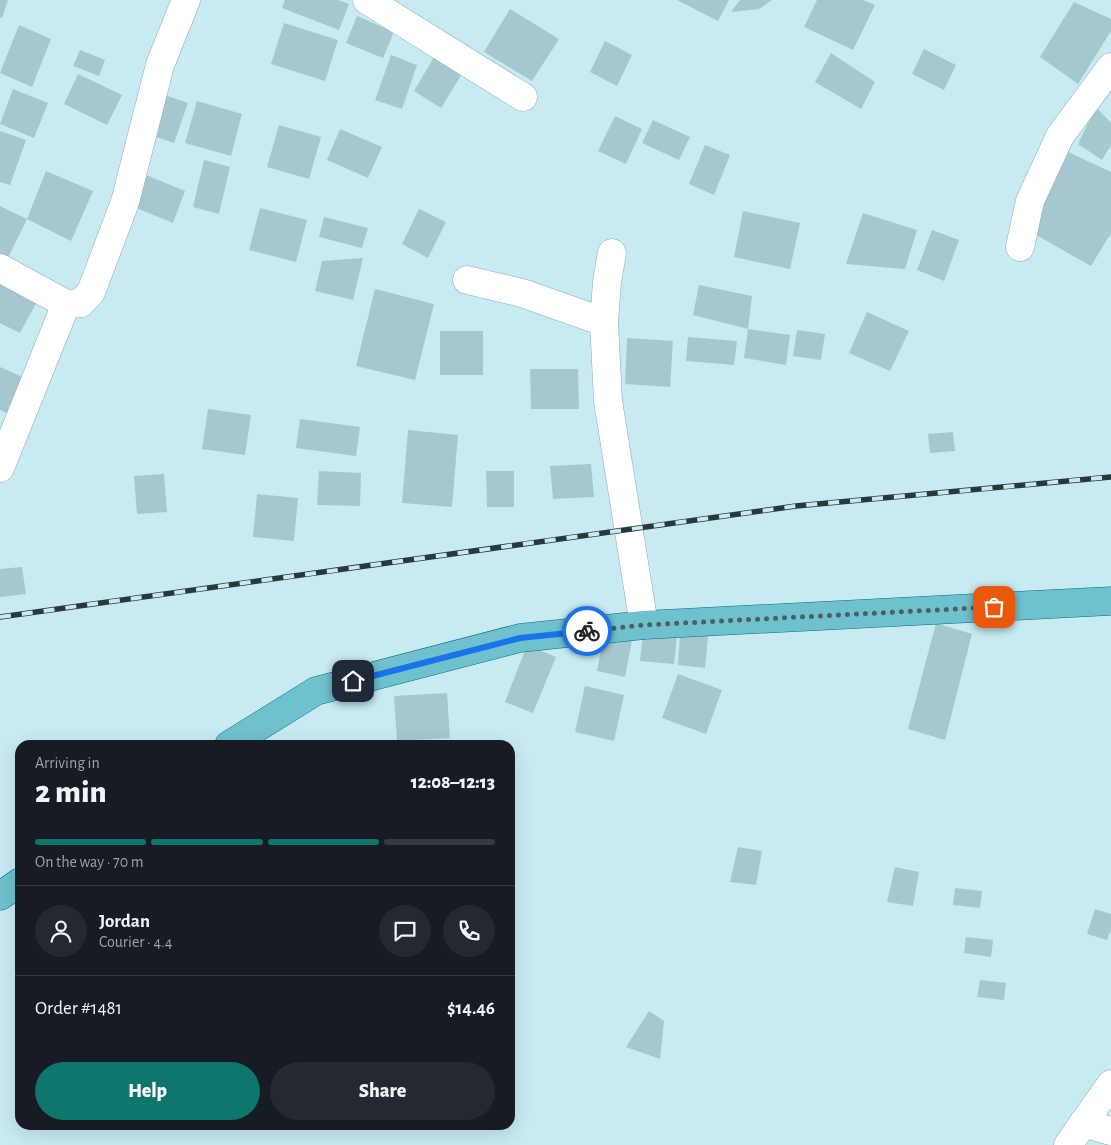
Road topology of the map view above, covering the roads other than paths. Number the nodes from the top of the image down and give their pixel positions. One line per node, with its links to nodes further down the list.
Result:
1 (186, 0): 9 (street)
2 (367, 0): 4 (street)
3 (1111, 67): 5 (street)
4 (523, 97)
5 (1020, 247)
6 (612, 253): 10 (street)
7 (0, 268): 9 (street)
8 (467, 280): 10 (street)
9 (66, 304): 11 (street)
10 (604, 322): 13 (street)
11 (0, 468)
12 (1111, 601): 13 (main road)
13 (644, 625): 14 (main road)
14 (237, 740)
15 (15, 886): 16 (main road)
16 (0, 896)
17 (1111, 1084): 19 (street)
18 (1111, 1132): 19 (street)
19 (1075, 1134)

